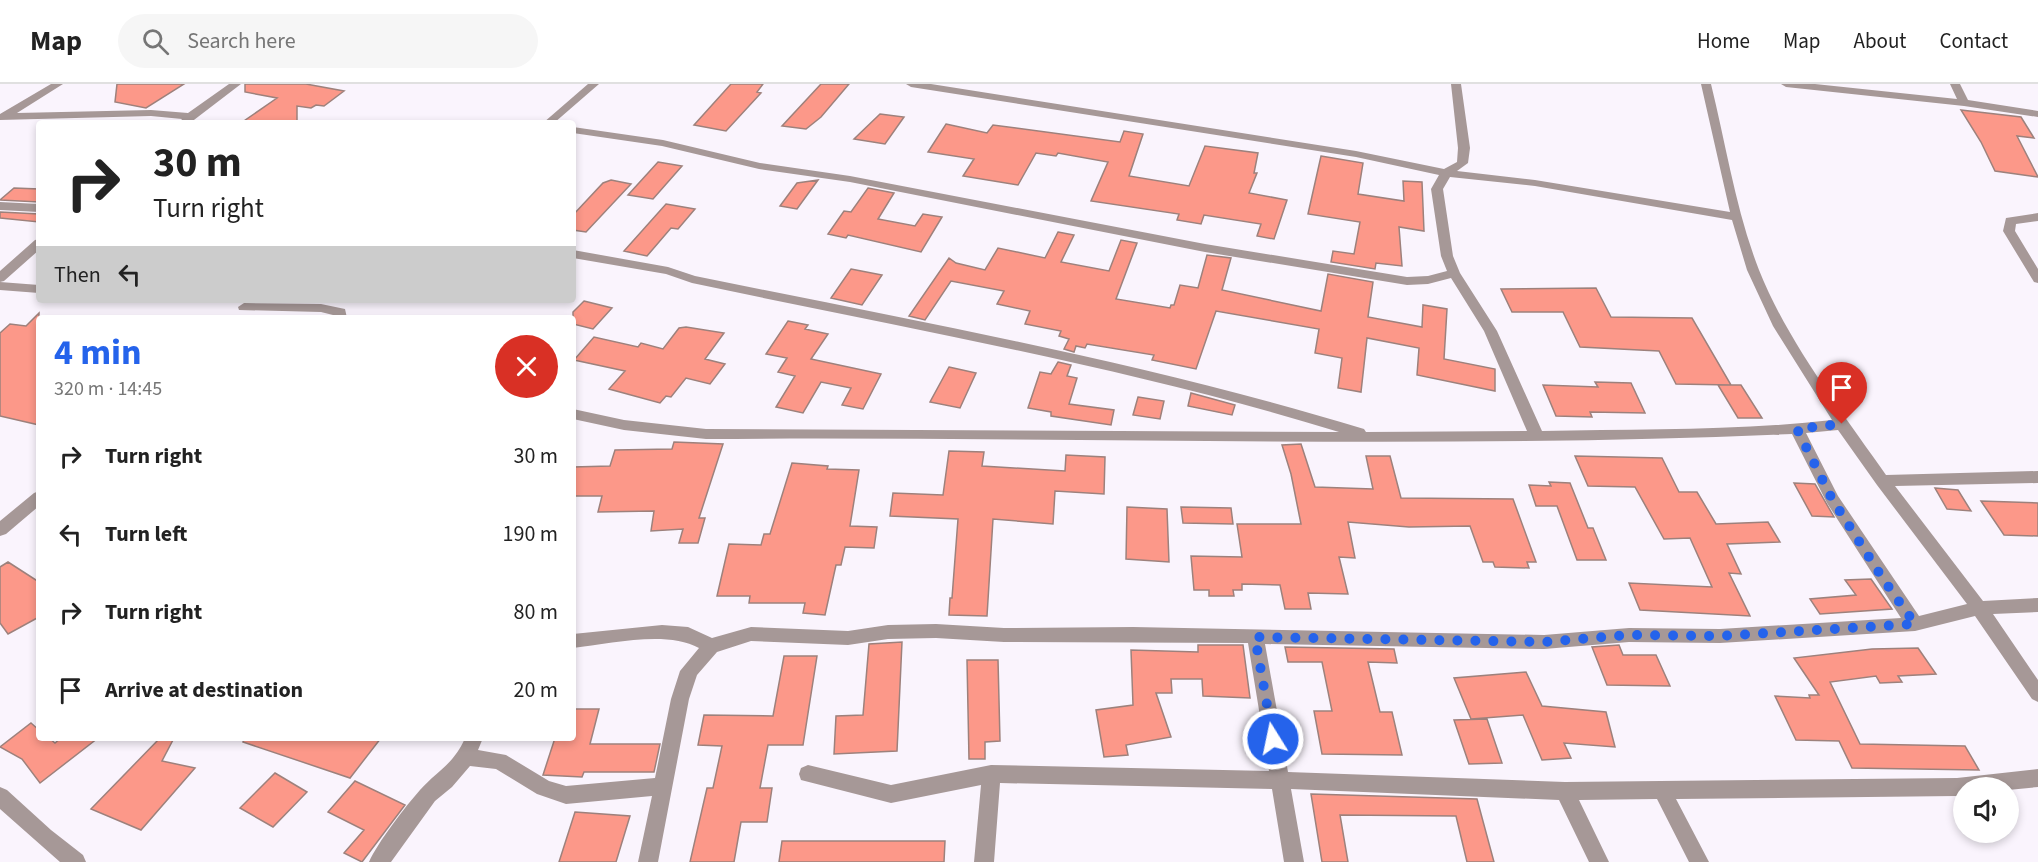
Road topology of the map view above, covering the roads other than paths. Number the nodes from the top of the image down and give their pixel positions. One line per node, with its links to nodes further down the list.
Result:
1 (58, 84): 11 (street)
2 (236, 84): 12 (street)
3 (594, 84): 13 (street)
4 (911, 84): 15 (street)
5 (1456, 84): 15 (street)
6 (1706, 84): 18 (street)
7 (1786, 84): 9 (street)
8 (1954, 84): 9 (street)
9 (1964, 103): 10 (street)
10 (2038, 114)
11 (2, 117): 12 (street)
12 (187, 120)
13 (552, 120)
14 (576, 130): 22 (street)
15 (1446, 173): 18 (street); 22 (street)
16 (0, 206): 17 (street)
17 (36, 208)
18 (1737, 217): 31 (street)
19 (2038, 217): 24 (street)
20 (36, 246): 23 (street)
21 (576, 255): 34 (street)
22 (1454, 273): 33 (street)
23 (0, 278)
24 (2038, 279)
25 (0, 286): 26 (street)
26 (36, 289)
27 (247, 303): 28 (street); 29 (street)
28 (237, 315)
29 (340, 315)
30 (576, 415): 34 (street)
31 (1842, 424): 32 (street); 36 (street)
32 (1797, 429): 33 (street); 41 (street)
33 (1537, 436): 34 (street)
34 (1373, 438)
35 (2038, 477): 36 (street)
36 (1882, 482): 40 (street)
37 (36, 500): 38 (street)
38 (0, 530)
39 (2038, 605): 40 (street)
40 (1979, 608): 41 (street); 45 (street)
41 (1915, 624): 42 (street)
42 (1255, 637): 44 (street); 51 (street)
43 (576, 641): 44 (street)
44 (711, 646): 52 (street)
45 (2038, 694)
46 (473, 741): 47 (street)
47 (466, 757): 52 (street); 57 (street)
48 (808, 774): 49 (street)
49 (992, 774): 51 (street); 59 (street)
50 (2038, 778): 53 (street)
51 (1280, 780): 54 (street); 60 (street)
52 (664, 786): 58 (street)
53 (1662, 789): 54 (street); 62 (street)
54 (1565, 791): 61 (street)
55 (0, 796): 56 (street)
56 (76, 862)
57 (379, 862)
58 (648, 862)
59 (984, 862)
60 (1294, 862)
61 (1599, 862)
62 (1699, 862)

